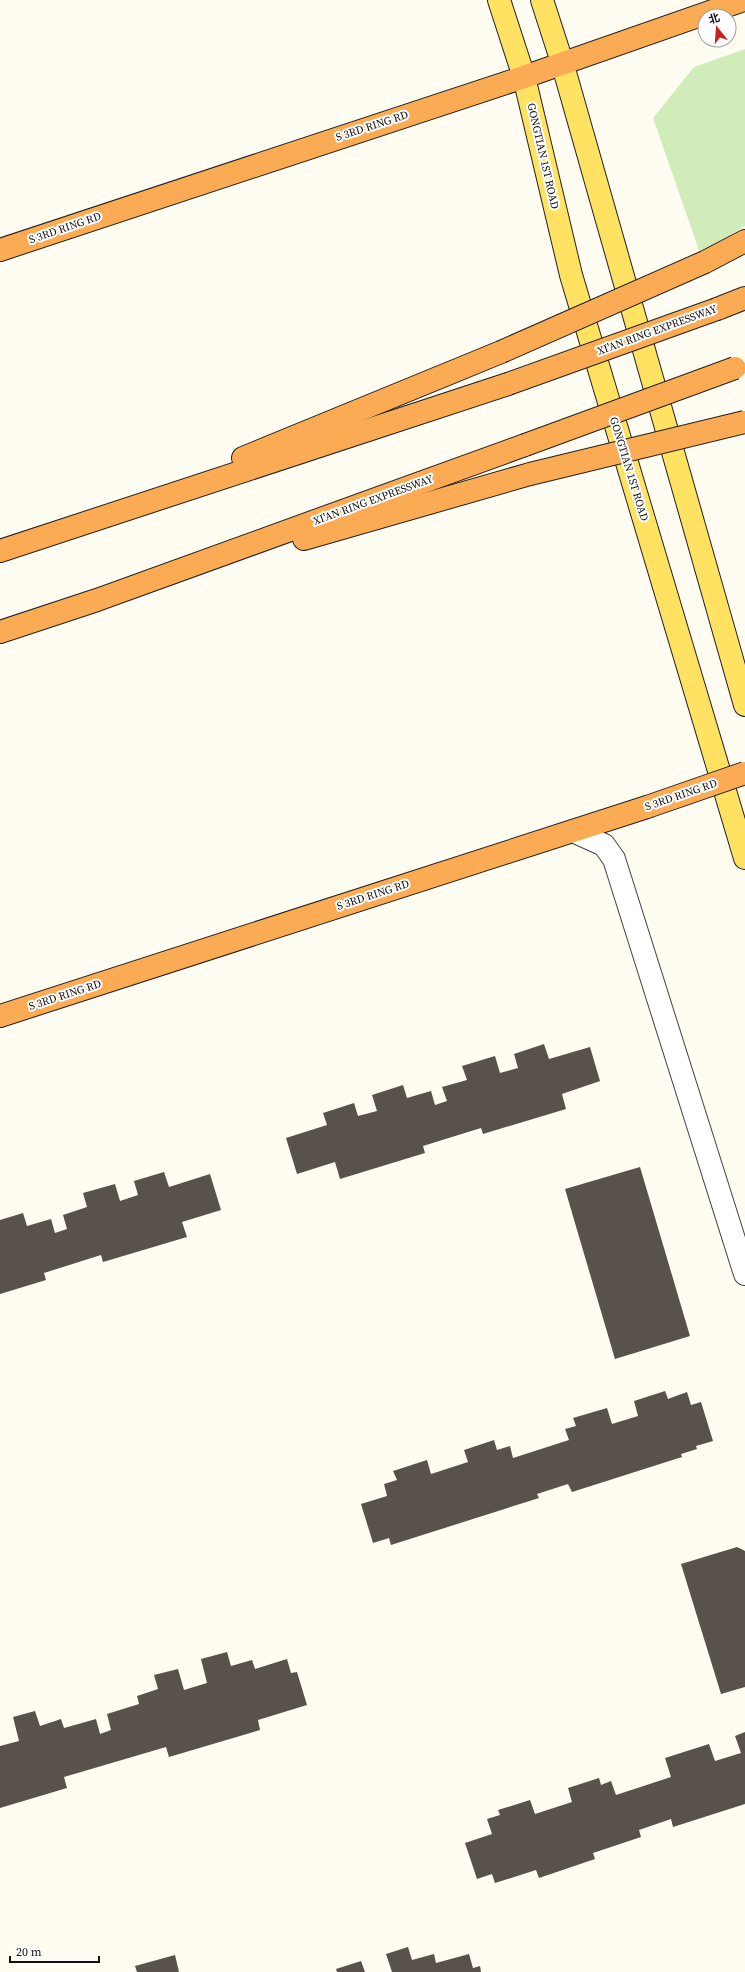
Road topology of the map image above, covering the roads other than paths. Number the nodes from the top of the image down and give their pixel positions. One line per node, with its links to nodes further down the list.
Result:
1 (499, 0): 5 (main road, GONGTIAN 1ST ROAD)
2 (542, 0): 4 (main road)
3 (744, 0): 4 (highway, S 3RD RING RD)
4 (562, 62): 5 (highway, S 3RD RING RD); 15 (main road)
5 (524, 77): 7 (highway, S 3RD RING RD); 18 (main road, GONGTIAN 1ST ROAD)
6 (745, 241): 11 (highway, bridge)
7 (0, 250)
8 (745, 298): 11 (highway, XI'AN RING EXPRESSWAY, bridge)
9 (740, 366): 13 (highway, XI'AN RING EXPRESSWAY, bridge)
10 (745, 422): 13 (highway, bridge)
11 (68, 530): 12 (highway, XI'AN RING EXPRESSWAY)
12 (0, 551)
13 (97, 600): 14 (highway, XI'AN RING EXPRESSWAY)
14 (0, 632)
15 (745, 705)
16 (745, 773): 17 (highway, S 3RD RING RD, bridge)
17 (573, 831): 19 (highway, S 3RD RING RD); 20 (street)
18 (745, 858)
19 (0, 1016)
20 (745, 1274)

